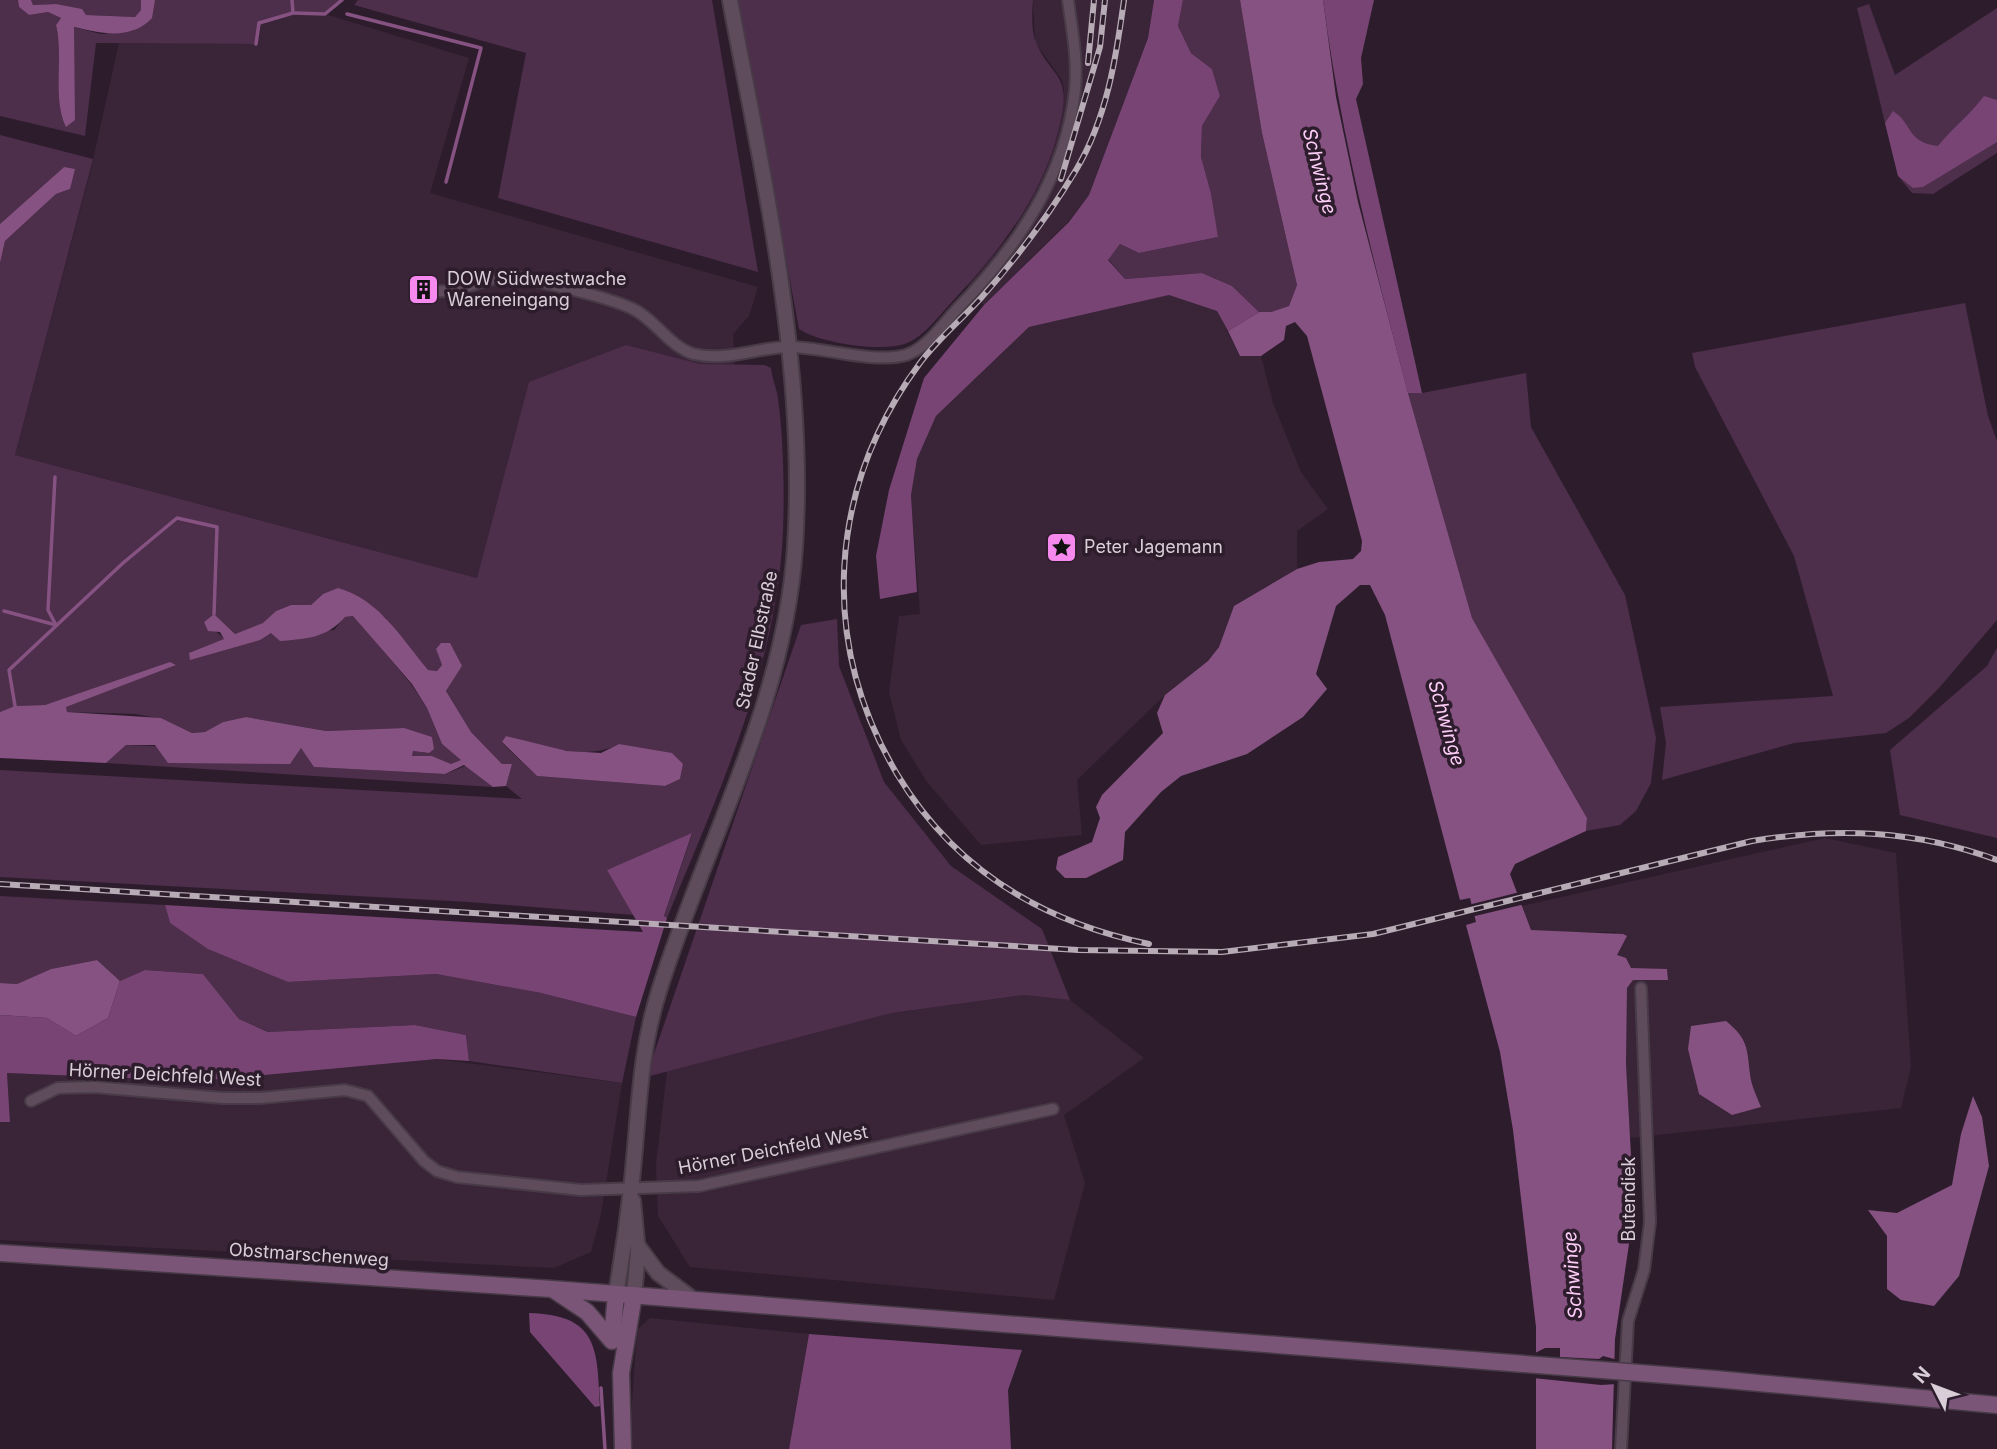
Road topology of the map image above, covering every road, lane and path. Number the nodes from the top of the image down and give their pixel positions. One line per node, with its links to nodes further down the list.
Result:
1 (730, 0): 4 (street, Stader Elbstraße)
2 (1068, 0): 4 (street)
3 (425, 289): 4 (street)
4 (788, 346): 8 (street, Stader Elbstraße)
5 (1641, 988): 19 (street, Butendiek)
6 (32, 1101): 8 (street, Hörner Deichfeld West)
7 (1053, 1110): 8 (street, Hörner Deichfeld West)
8 (631, 1189): 9 (street, Stader Elbstraße); 12 (street, Stader Elbstraße)
9 (638, 1245): 13 (street, Stader Elbstraße); 14 (street)
10 (0, 1254): 11 (main road, Obstmarschenweg)
11 (552, 1289): 12 (main road, Obstmarschenweg); 15 (main road)
12 (616, 1294): 13 (main road, Obstmarschenweg); 15 (main road)
13 (634, 1295): 14 (main road, Obstmarschenweg); 16 (main road)
14 (694, 1300): 17 (main road, Obstmarschenweg, bridge)
15 (612, 1341): 16 (main road)
16 (621, 1373): 18 (main road)
17 (1992, 1404)
18 (623, 1449)
19 (1621, 1449)

